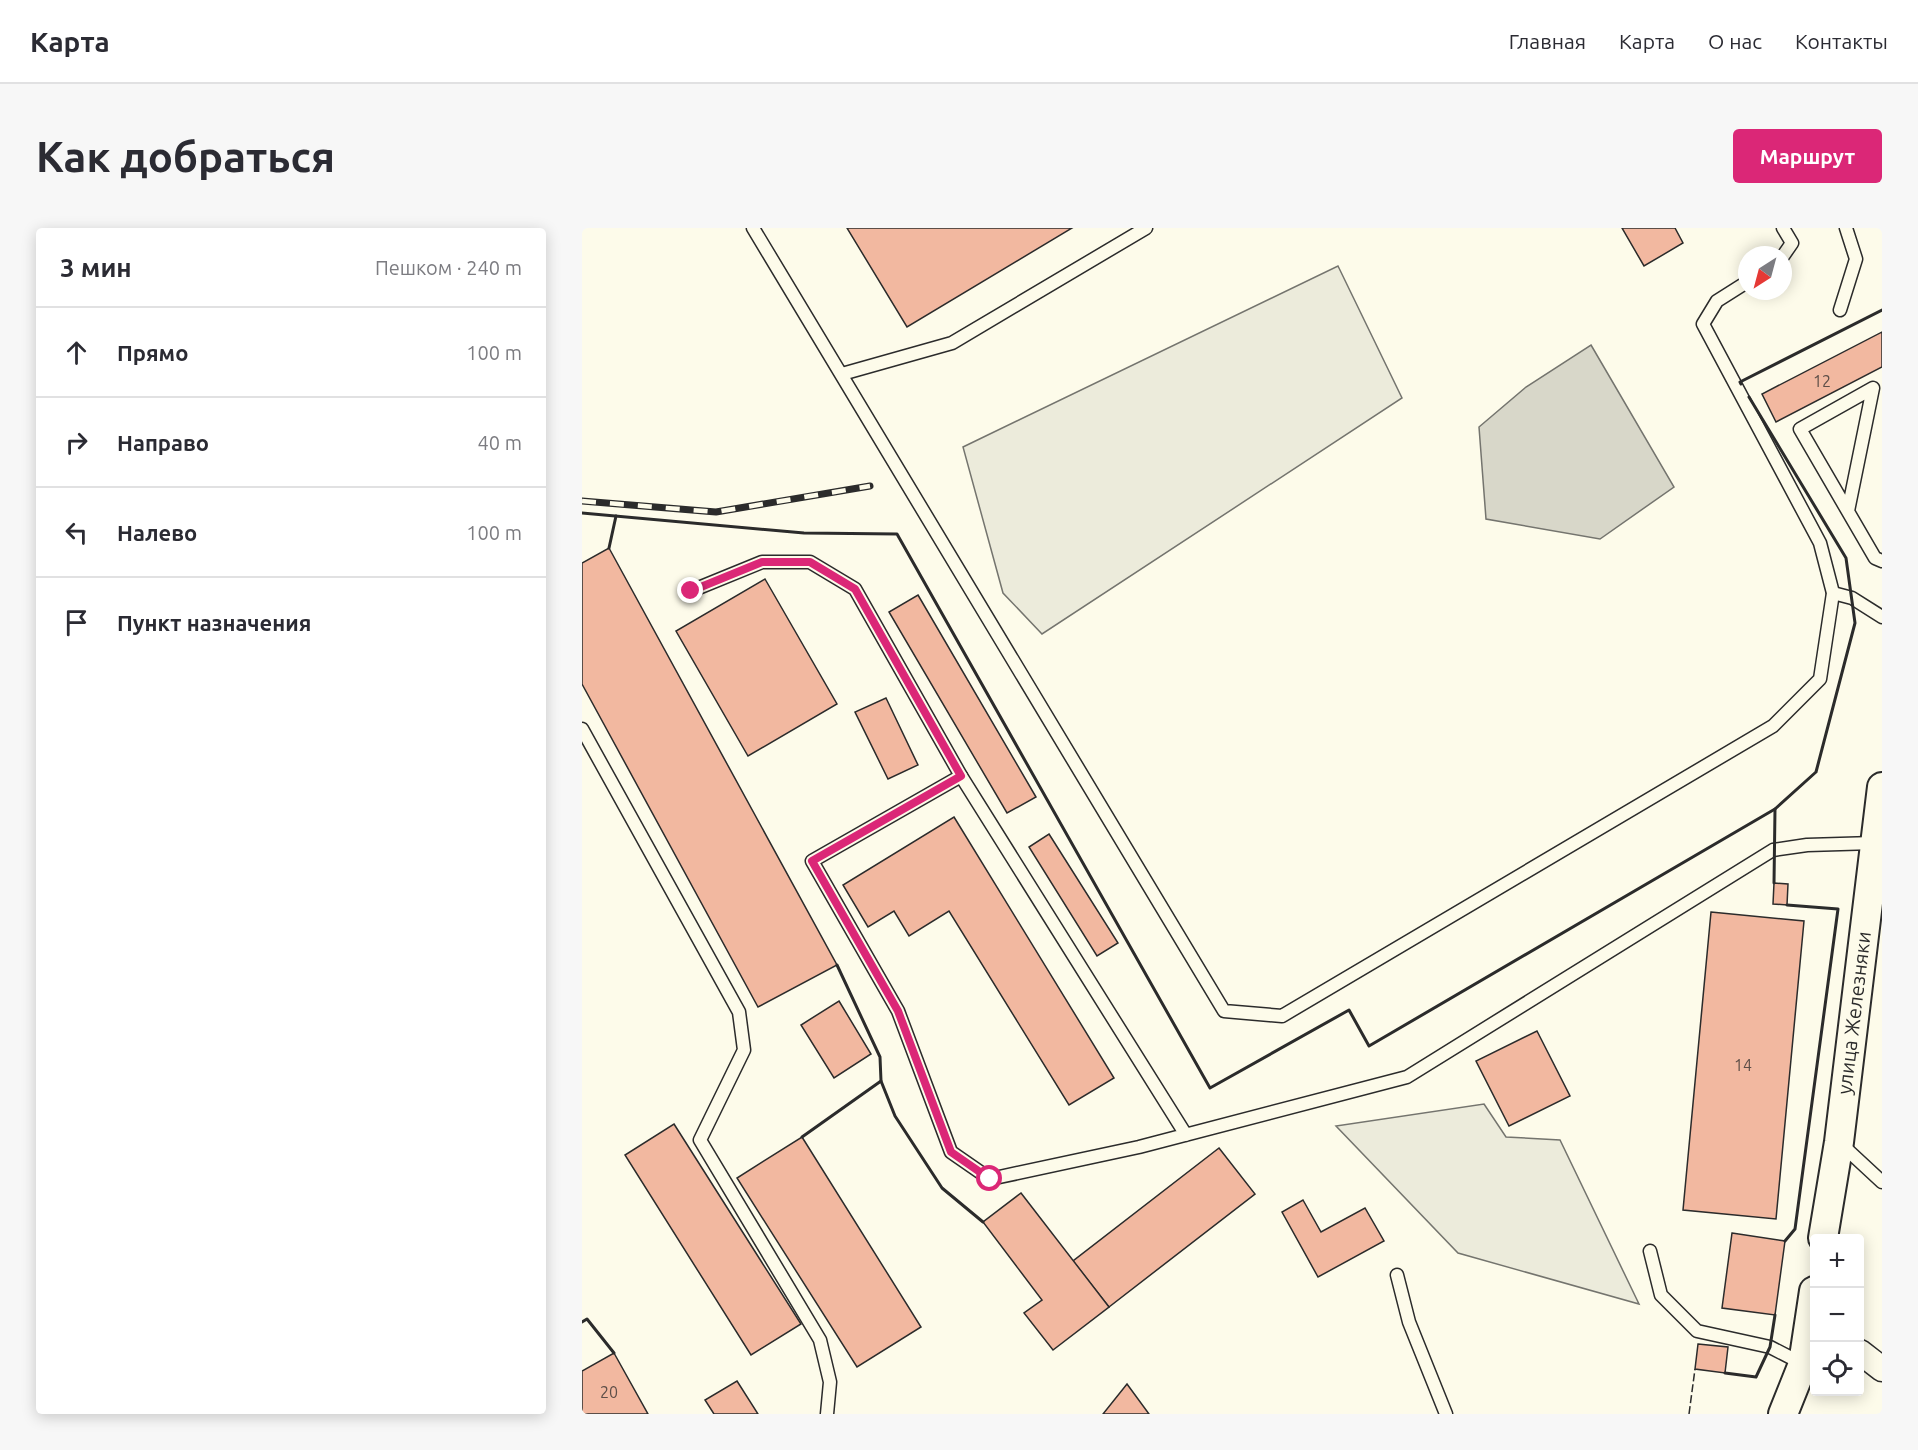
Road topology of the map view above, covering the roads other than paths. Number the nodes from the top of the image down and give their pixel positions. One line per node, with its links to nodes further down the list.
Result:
1 (753, 228): 8 (lane)
2 (1146, 228): 8 (lane)
3 (1783, 228): 5 (lane)
4 (1846, 228): 7 (lane)
5 (1790, 246)
6 (1738, 288): 12 (lane)
7 (1840, 310)
8 (842, 375): 12 (lane)
9 (1848, 511): 9 (lane); 10 (lane)
10 (1882, 561)
11 (691, 591): 15 (lane)
12 (1833, 593): 13 (lane)
13 (1882, 617)
14 (582, 729): 28 (lane)
15 (961, 776): 18 (lane); 18 (lane)
16 (1882, 788): 17 (street, улица Железняки)
17 (1874, 843): 18 (lane); 19 (street, улица Железняки)
18 (1186, 1135)
19 (1839, 1142): 20 (lane); 21 (street, улица Железняки)
20 (1882, 1182)
21 (1824, 1234)
22 (1650, 1251): 26 (lane)
23 (1398, 1275): 29 (lane)
24 (1810, 1331): 26 (street)
25 (1864, 1355): 27 (street)
26 (1803, 1364): 30 (street)
27 (1882, 1369)
28 (827, 1414)
29 (1446, 1414)
30 (1783, 1414)

